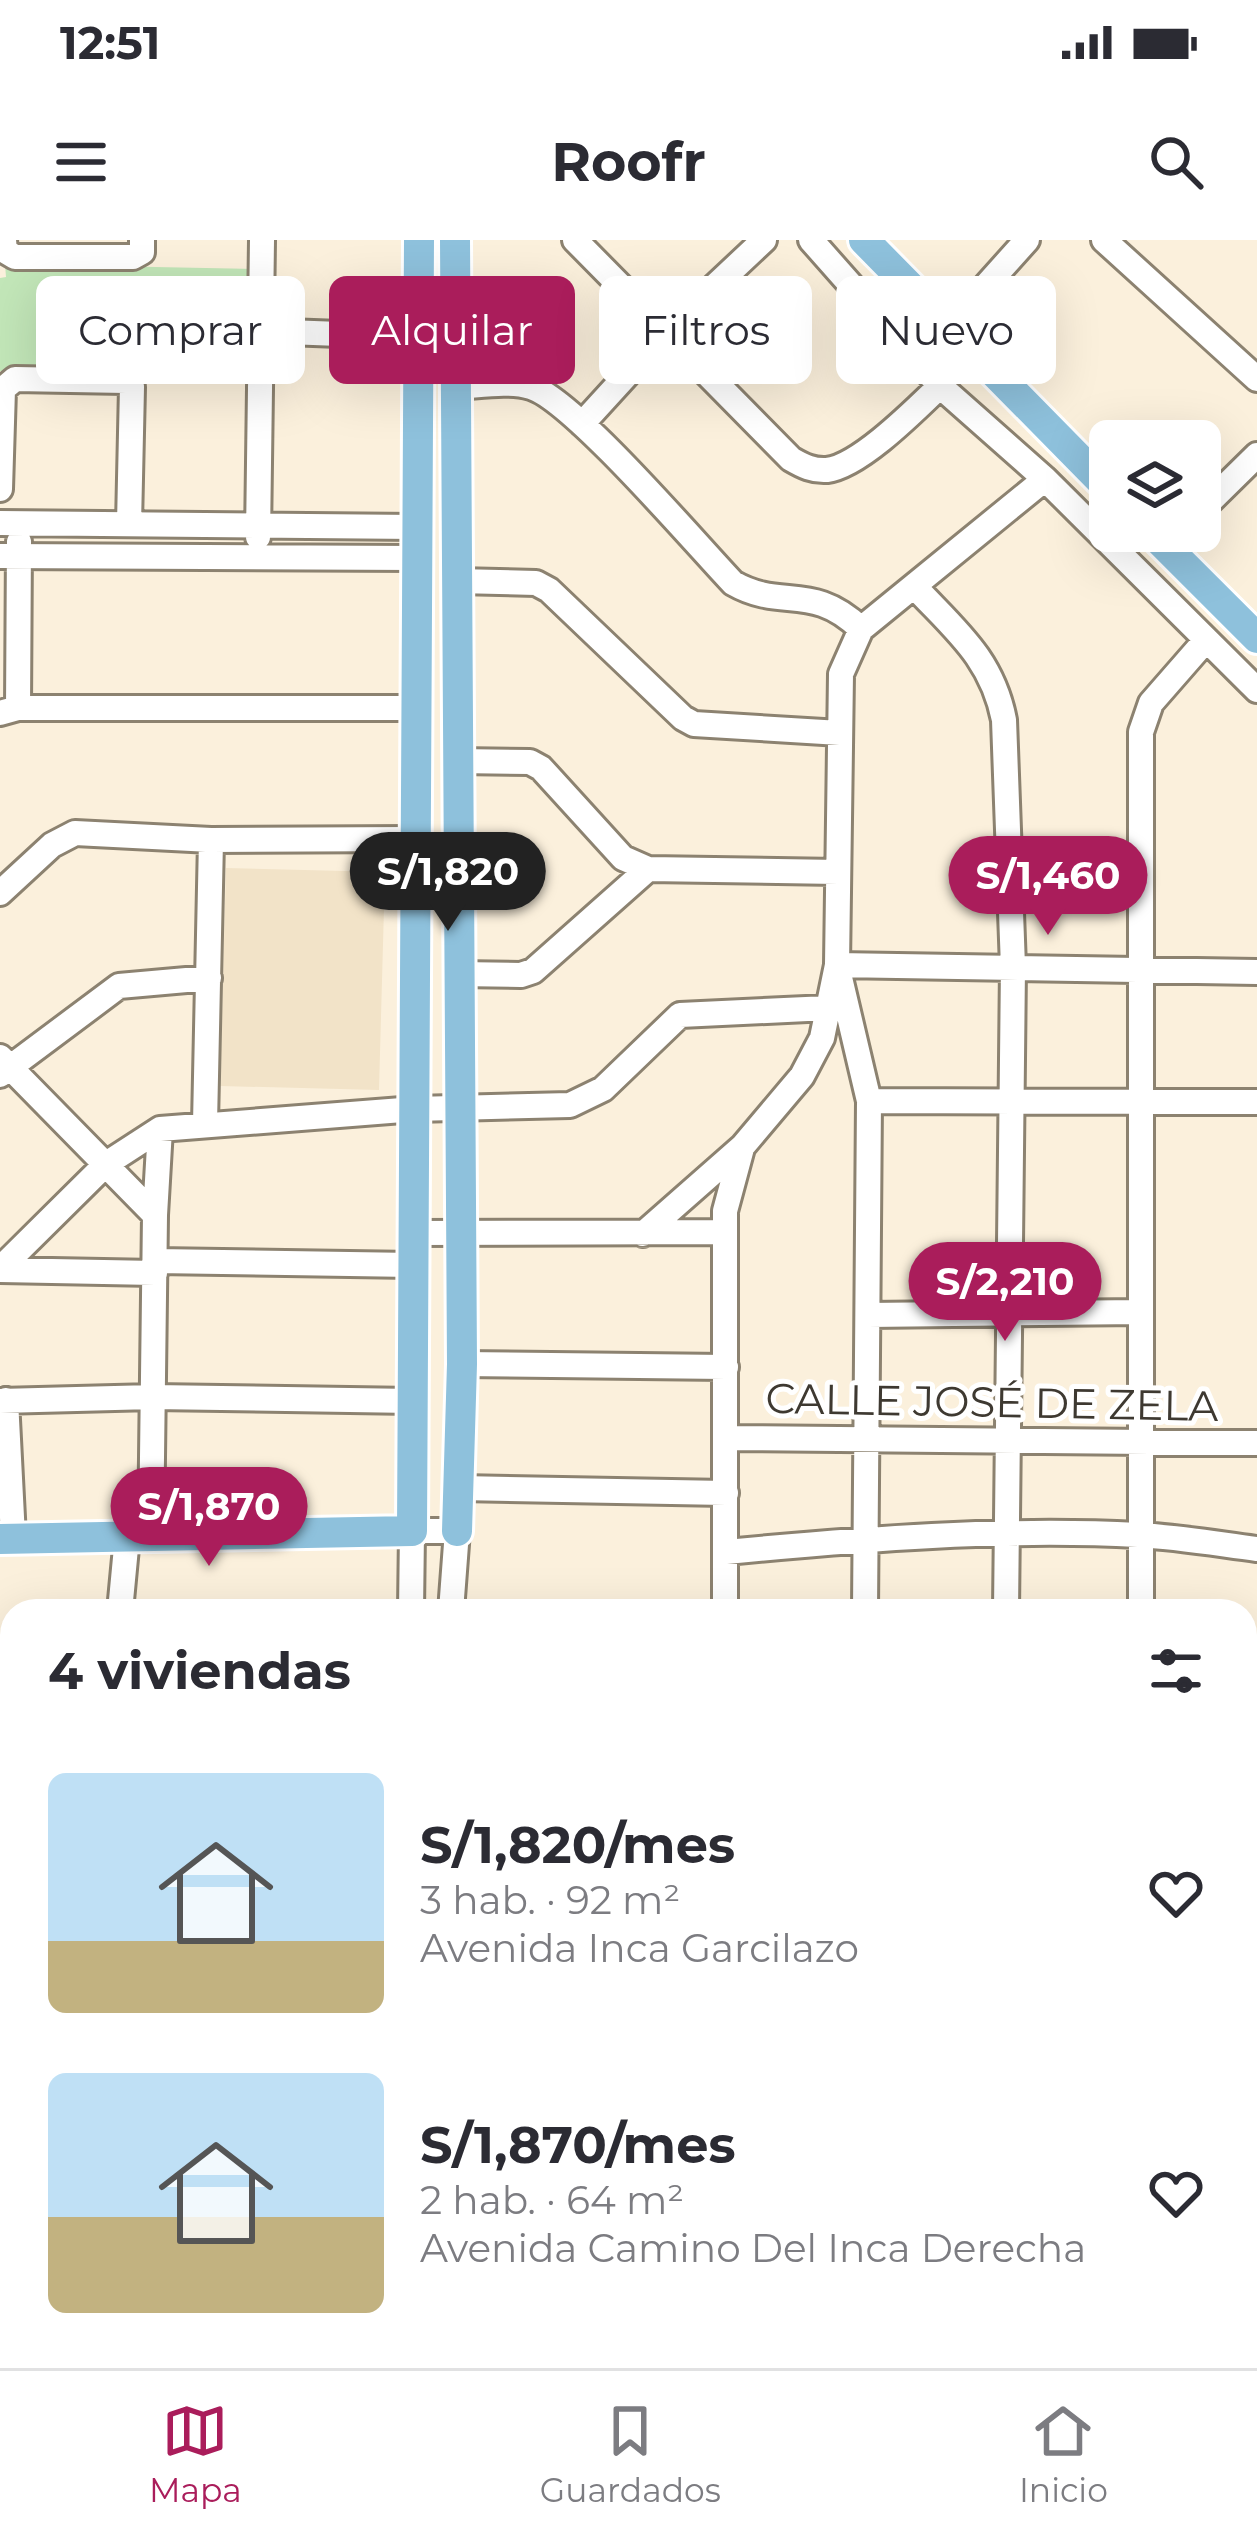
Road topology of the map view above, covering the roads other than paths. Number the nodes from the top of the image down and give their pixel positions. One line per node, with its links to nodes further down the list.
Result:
1 (4, 240): 2 (street)
2 (142, 240)
3 (262, 240): 12 (street)
4 (419, 240): 13 (main road)
5 (455, 240): 25 (main road)
6 (575, 240): 14 (street)
7 (764, 240): 15 (street)
8 (811, 240): 24 (street)
9 (864, 240): 16 (main road)
10 (1027, 240): 17 (street)
11 (1104, 240): 18 (street)
12 (262, 276)
13 (419, 276)
14 (610, 276)
15 (725, 276)
16 (899, 276)
17 (995, 276)
18 (1257, 379)
19 (260, 384): 34 (street)
20 (418, 384): 35 (main road)
21 (618, 384): 26 (street)
22 (716, 384): 24 (street)
23 (1005, 384): 28 (main road)
24 (940, 386): 29 (street)
25 (456, 387): 26 (street); 39 (main road)
26 (582, 424): 41 (street)
27 (1257, 455): 31 (street)
28 (1089, 469)
29 (1045, 479): 40 (street); 43 (street)
30 (0, 489): 33 (street)
31 (1221, 490)
32 (9, 523): 33 (street); 37 (street)
33 (129, 524): 34 (street)
34 (258, 526): 35 (street); 38 (street)
35 (417, 542): 38 (street); 45 (main road)
36 (1179, 552): 42 (main road)
37 (9, 556): 38 (street); 46 (street)
38 (257, 557)
39 (457, 581): 47 (street); 48 (main road)
40 (914, 586): 41 (street); 55 (street)
41 (861, 629): 47 (street)
42 (1257, 638)
43 (1206, 640): 44 (street); 56 (street)
44 (1257, 690)
45 (416, 708): 46 (street); 49 (main road)
46 (9, 711)
47 (840, 733): 52 (street)
48 (457, 761): 51 (street); 58 (main road)
49 (415, 839): 50 (street); 66 (main road)
50 (211, 840): 53 (street); 59 (street)
51 (648, 869): 52 (street); 58 (street)
52 (838, 872): 54 (street)
53 (0, 893)
54 (837, 964): 55 (street); 60 (street); 63 (street)
55 (1012, 967): 56 (street); 62 (street)
56 (1142, 970): 57 (street); 64 (street)
57 (1257, 972)
58 (458, 974): 67 (main road)
59 (209, 978): 61 (street); 68 (street)
60 (828, 1008): 67 (street); 70 (street)
61 (3, 1066): 71 (street)
62 (1010, 1100): 63 (street); 64 (street); 81 (street)
63 (869, 1101): 82 (street)
64 (1143, 1101): 65 (street); 80 (street)
65 (1257, 1102)
66 (415, 1108): 67 (street); 68 (street); 74 (main road)
67 (459, 1108): 75 (main road)
68 (206, 1124): 69 (street)
69 (160, 1129): 71 (street); 72 (street)
70 (742, 1146): 73 (street); 76 (street)
71 (106, 1164): 72 (street); 79 (street)
72 (154, 1215): 78 (street)
73 (725, 1232): 76 (street); 84 (street)
74 (413, 1233): 75 (street); 77 (main road)
75 (462, 1233): 76 (street); 83 (main road)
76 (643, 1234)
77 (413, 1265): 78 (street); 87 (main road)
78 (156, 1267): 79 (street); 85 (street)
79 (0, 1270)
80 (1141, 1312): 81 (street); 91 (street)
81 (1008, 1314): 82 (street); 90 (street)
82 (868, 1315): 89 (street)
83 (462, 1364): 84 (street); 93 (main road)
84 (726, 1367): 88 (street)
85 (153, 1397): 86 (street); 87 (street); 100 (street)
86 (3, 1401): 99 (street)
87 (412, 1401): 95 (main road)
88 (725, 1438): 89 (street, CALLE JOSÉ DE ZELA); 94 (street)
89 (866, 1439): 90 (street, CALLE JOSÉ DE ZELA); 101 (street)
90 (1007, 1441): 91 (street, CALLE JOSÉ DE ZELA); 97 (street)
91 (1139, 1442): 92 (street, CALLE JOSÉ DE ZELA); 98 (street)
92 (1257, 1443)
93 (460, 1488): 94 (street); 96 (main road)
94 (726, 1493): 103 (street)
95 (412, 1531): 96 (street); 100 (main road); 105 (street)
96 (457, 1531): 106 (street)
97 (1008, 1533): 98 (street); 101 (street); 109 (street)
98 (1142, 1535): 102 (street); 110 (street)
99 (6, 1538): 100 (main road)
100 (139, 1538): 104 (street)
101 (864, 1539): 103 (street); 108 (street)
102 (1257, 1549)
103 (726, 1552): 107 (street)
104 (123, 1599)
105 (411, 1599)
106 (452, 1599)
107 (725, 1599)
108 (865, 1599)
109 (1006, 1599)
110 (1141, 1599)

